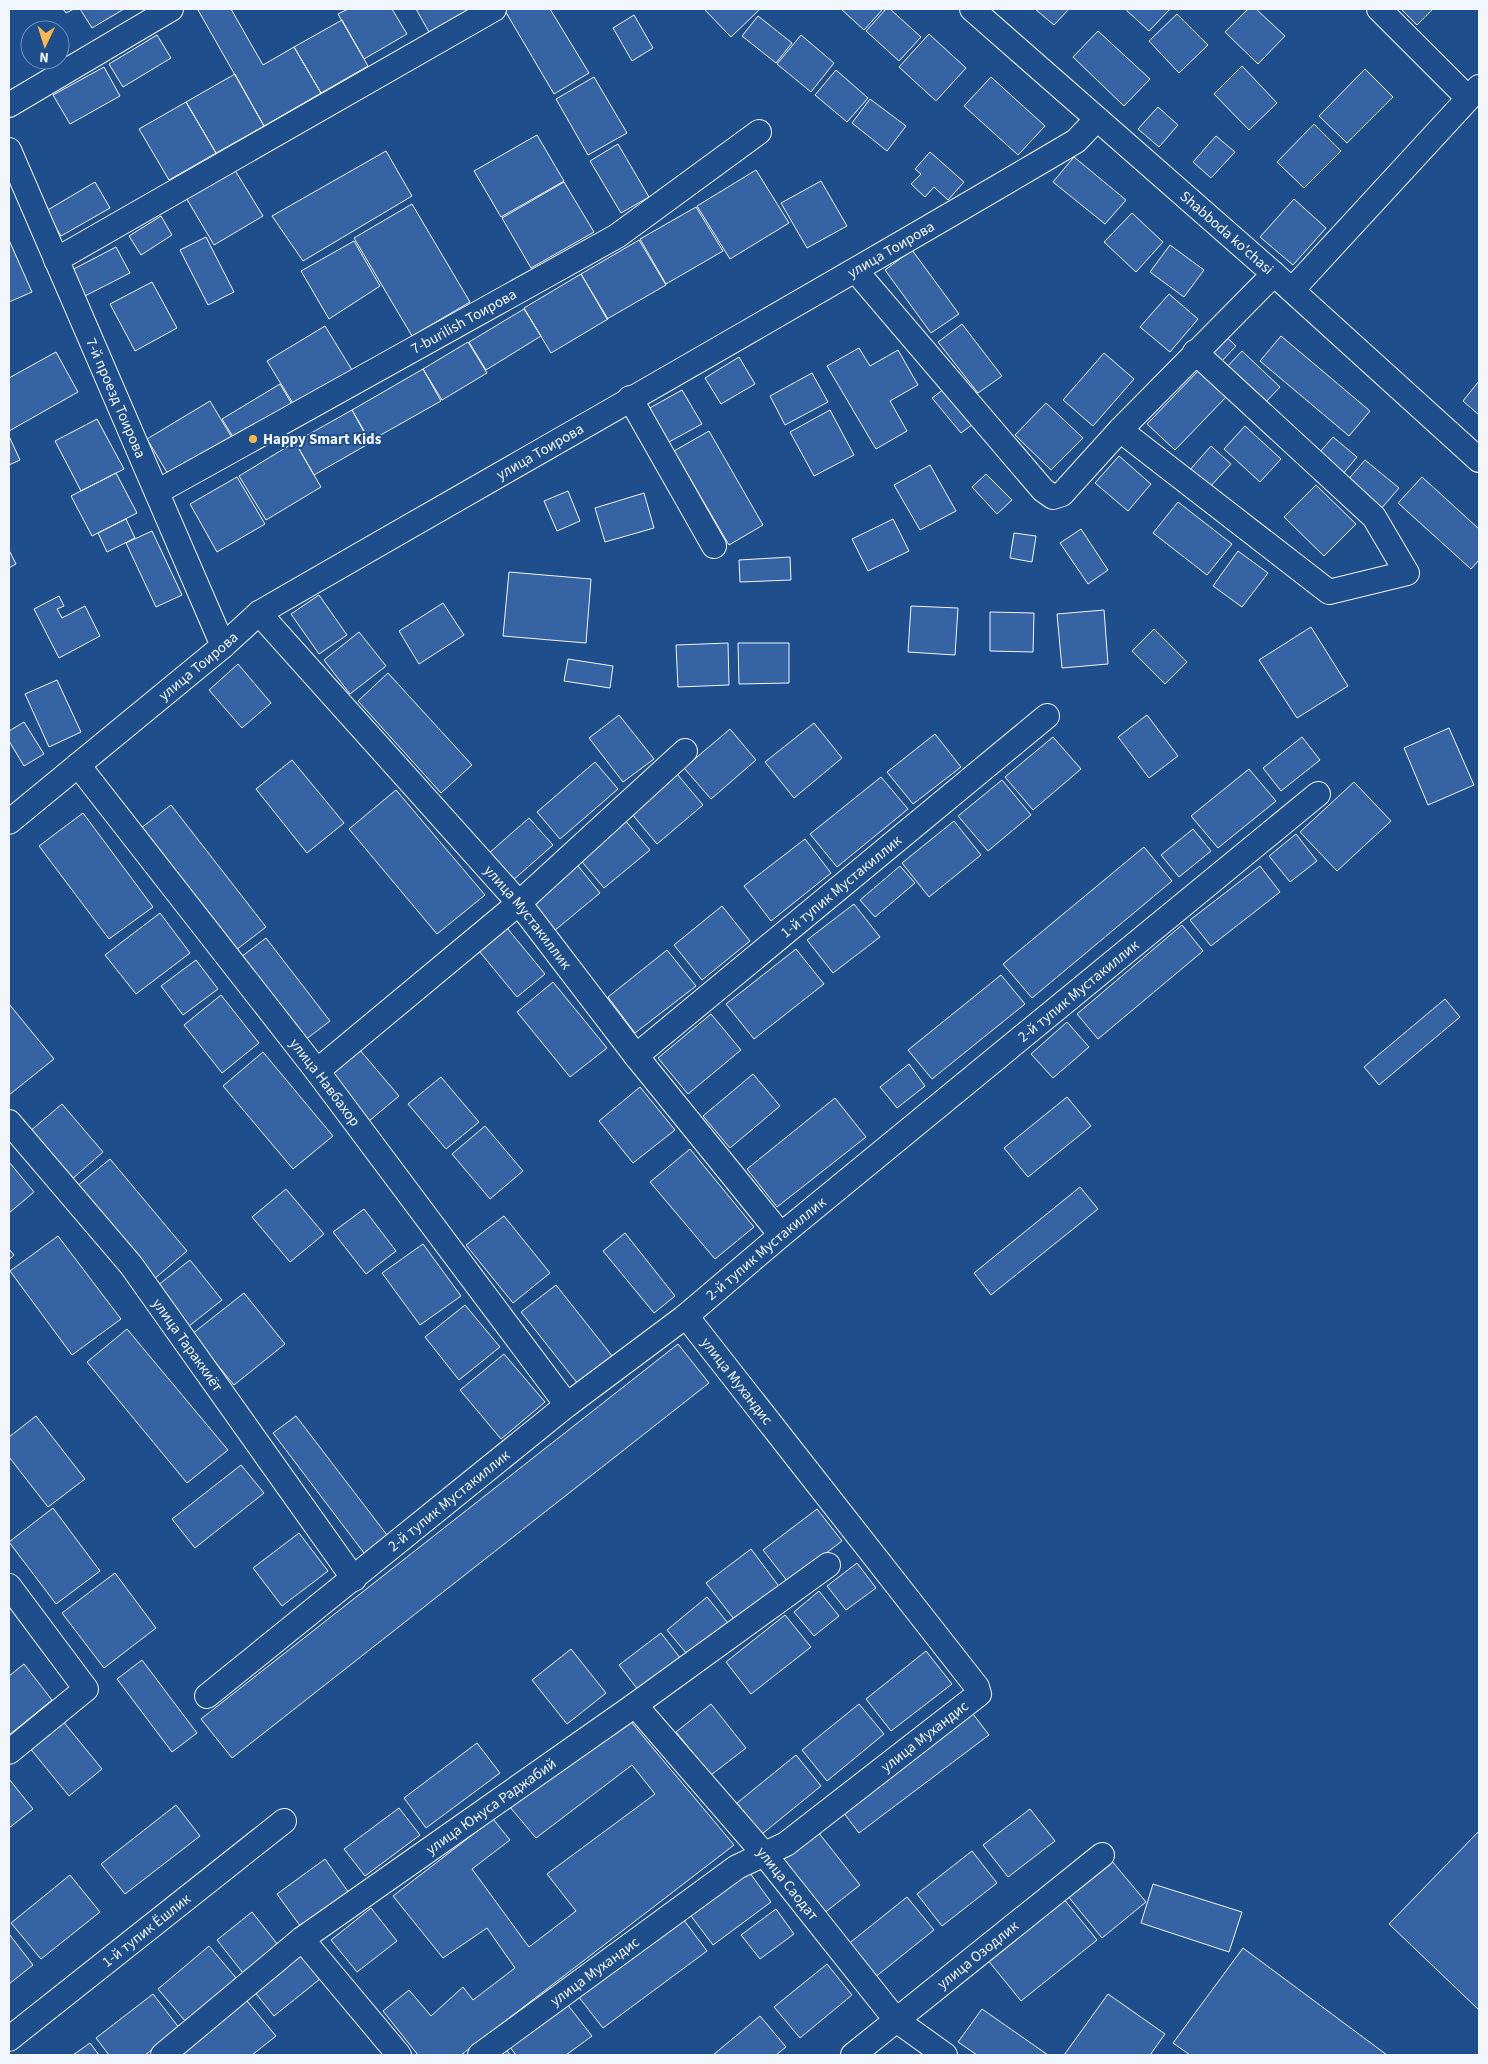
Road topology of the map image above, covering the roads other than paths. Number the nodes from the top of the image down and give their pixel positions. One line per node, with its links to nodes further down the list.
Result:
1 (171, 9): 6 (street)
2 (494, 9): 10 (street)
3 (972, 9): 7 (street, Shabboda ko'chasi)
4 (1379, 9): 5 (street)
5 (1474, 92): 13 (street)
6 (9, 105)
7 (1097, 119): 11 (street, улица Тоирова); 12 (street, Shabboda ko'chasi)
8 (759, 132): 18 (street, 7-burilish Тоирова)
9 (9, 150): 10 (street, 7-й проезд Тоирова)
10 (56, 260): 18 (street, 7-й проезд Тоирова)
11 (856, 271): 15 (street, улица Тоирова); 16 (street)
12 (1274, 274): 13 (street, Shabboda ko'chasi); 14 (street)
13 (1292, 290): 17 (street, Shabboda ko'chasi)
14 (1195, 352): 16 (street); 16 (street)
15 (630, 398): 19 (street); 20 (street, улица Тоирова)
16 (1120, 430)
17 (1479, 460)
18 (156, 492): 21 (street, 7-й проезд Тоирова)
19 (714, 546)
20 (259, 613): 21 (street, улица Тоирова); 27 (street, улица Мустакиллик)
21 (223, 646): 24 (street, улица Тоирова)
22 (1047, 716): 28 (street, 1-й тупик Мустакиллик)
23 (685, 751): 27 (street)
24 (78, 765): 26 (street, улица Тоирова); 29 (street, улица Навбахор)
25 (1318, 794): 31 (street, 2-й тупик Мустакиллик)
26 (9, 822)
27 (519, 903): 28 (street, улица Мустакиллик); 29 (street)
28 (636, 1056): 31 (street, улица Мустакиллик)
29 (317, 1071): 33 (street, улица Навбахор)
30 (9, 1122): 35 (street, улица Тараккиёт)
31 (781, 1234): 32 (street, 2-й тупик Мустакиллик)
32 (686, 1316): 33 (street, 2-й тупик Мустакиллик); 41 (street, улица Мухандис)
33 (567, 1405): 35 (street, 2-й тупик Мустакиллик)
34 (828, 1565): 38 (street, улица Юнуса Раджабий)
35 (354, 1579): 37 (street, 2-й тупик Мустакиллик)
36 (9, 1586): 39 (street)
37 (207, 1696)
38 (634, 1705): 41 (street, улица Саодат); 43 (street, улица Юнуса Раджабий)
39 (9, 1752)
40 (284, 1821): 45 (street, 1-й тупик Ёшлик)
41 (765, 1855): 44 (street, улица Саодат); 48 (street, улица Мухандис)
42 (1102, 1855): 44 (street, улица Озодлик)
43 (302, 1939): 46 (street, улица Юнуса Раджабий); 47 (street)
44 (896, 2020): 49 (street, улица Озодлик); 50 (street, улица Саодат)
45 (9, 2039)
46 (163, 2055)
47 (399, 2055)
48 (480, 2055)
49 (853, 2055)
50 (945, 2055)

